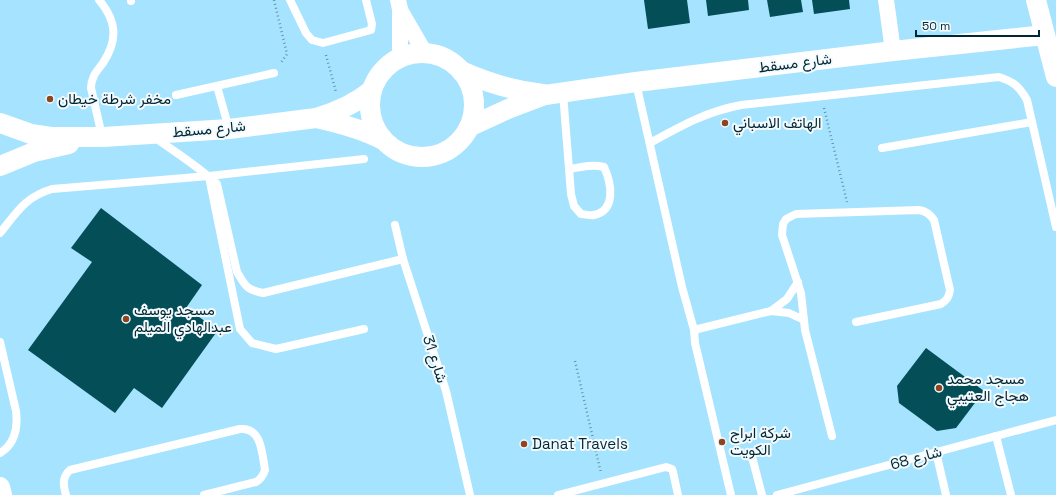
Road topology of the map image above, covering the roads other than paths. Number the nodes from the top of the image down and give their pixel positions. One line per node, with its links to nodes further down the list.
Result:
1 (99, 0): 25 (lane)
2 (290, 0): 3 (lane)
3 (366, 0)
4 (886, 0): 8 (street)
5 (1036, 0): 7 (street)
6 (399, 4): 9 (street); 10 (street)
7 (1045, 35): 8 (street, شارع مسقط); 13 (street)
8 (893, 51): 14 (street, شارع مسقط)
9 (425, 53): 10 (street); 11 (street)
10 (400, 57): 16 (street)
11 (461, 71): 17 (street, شارع مسقط); 22 (street)
12 (274, 73): 15 (lane)
13 (1056, 77)
14 (636, 82): 17 (street, شارع مسقط); 27 (lane)
15 (217, 86): 18 (lane); 23 (lane)
16 (372, 90): 19 (street, شارع مسقط); 26 (street)
17 (554, 93): 22 (street, شارع مسقط); 31 (lane)
18 (176, 95)
19 (316, 118): 23 (street, شارع مسقط); 26 (street, شارع مسقط)
20 (1032, 122): 27 (lane); 28 (lane); 34 (lane)
21 (0, 123): 25 (street, شارع مسقط)
22 (469, 127): 26 (street)
23 (229, 129): 24 (street, شارع مسقط)
24 (150, 134): 25 (street, شارع مسقط); 32 (lane)
25 (103, 137): 30 (street, شارع مسقط)
26 (383, 140)
27 (650, 143): 45 (lane)
28 (882, 148)
29 (364, 159): 32 (lane)
30 (0, 166)
31 (570, 169): 31 (lane)
32 (209, 176): 38 (lane); 39 (lane); 44 (lane)
33 (1056, 185): 34 (lane)
34 (1047, 187): 35 (lane)
35 (1054, 205): 37 (lane)
36 (395, 225): 39 (lane, شارع 31)
37 (1056, 227)
38 (0, 233)
39 (403, 259): 57 (lane, شارع 31)
40 (798, 282): 41 (lane); 42 (lane); 43 (lane)
41 (771, 311): 42 (lane); 45 (lane)
42 (804, 320): 48 (lane)
43 (856, 322)
44 (364, 329)
45 (694, 330): 60 (lane)
46 (0, 342): 51 (lane)
47 (1056, 420): 49 (lane, شارع 68)
48 (832, 436)
49 (996, 436): 50 (lane, شارع 68); 64 (lane)
50 (936, 452): 62 (lane, شارع 68); 63 (lane)
51 (0, 453)
52 (751, 453): 61 (lane)
53 (0, 487): 55 (street)
54 (210, 494): 56 (lane)
55 (2, 495)
56 (66, 495)
57 (470, 495)
58 (558, 495): 59 (lane)
59 (678, 495)
60 (732, 495)
61 (762, 495)
62 (777, 495)
63 (946, 495)
64 (1011, 495)

